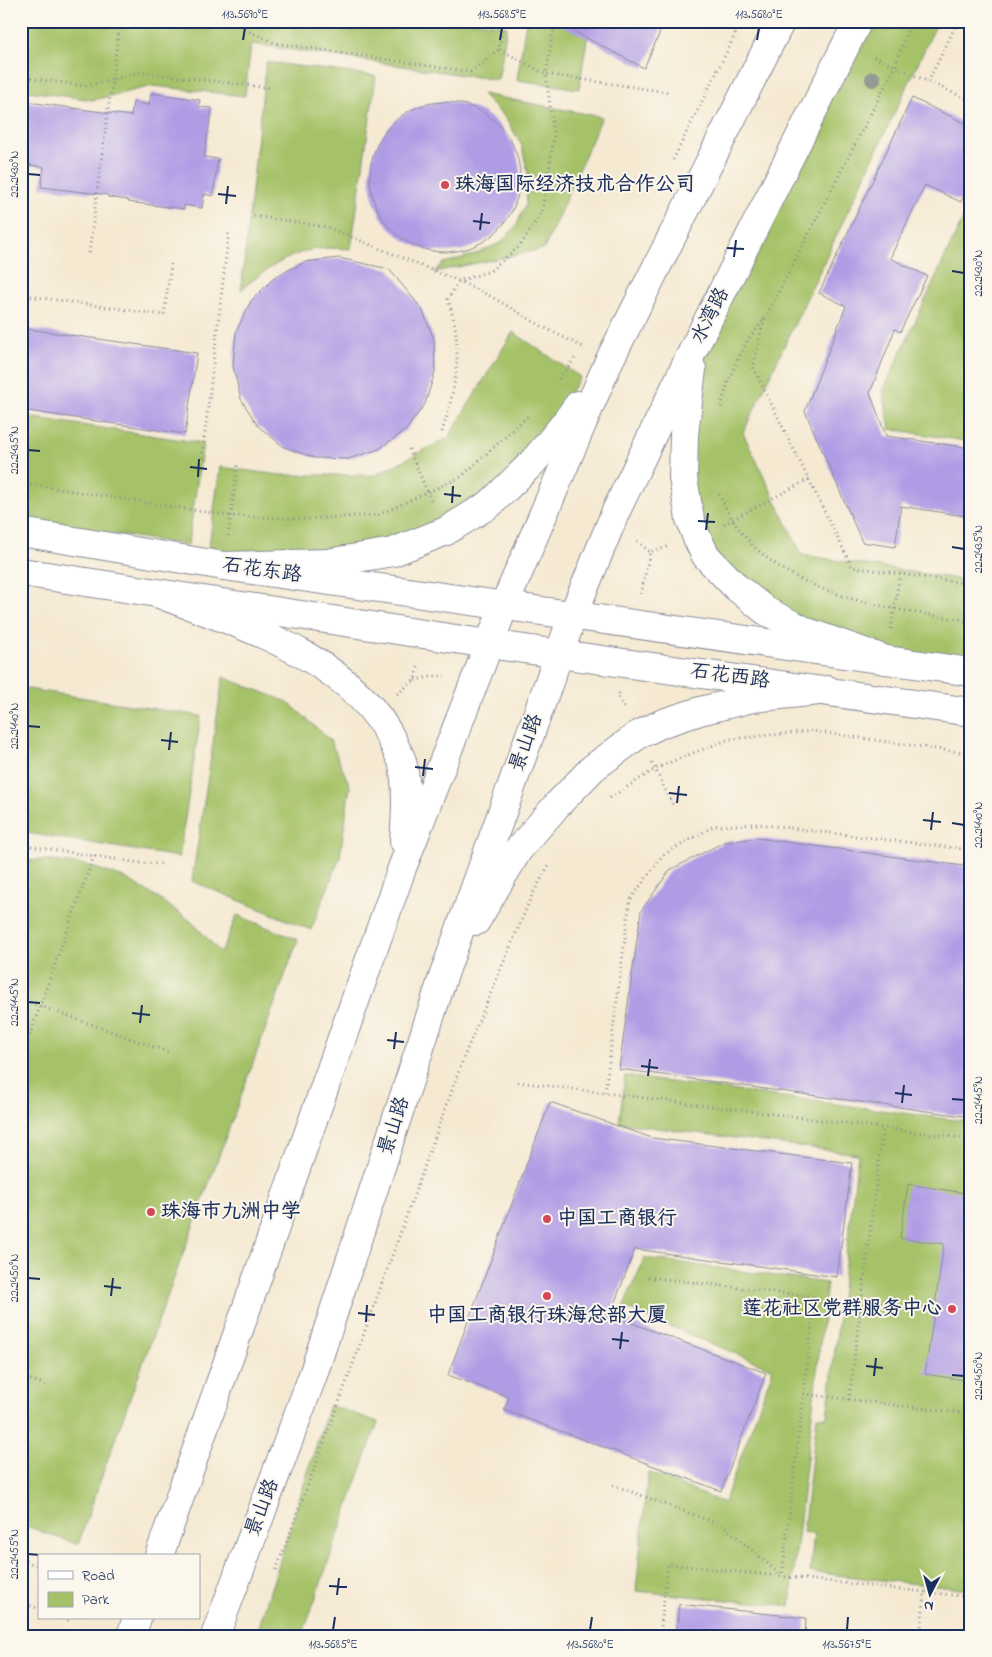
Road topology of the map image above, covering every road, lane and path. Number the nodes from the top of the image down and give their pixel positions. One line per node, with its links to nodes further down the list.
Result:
1 (120, 21): 14 (path)
2 (227, 21): 10 (path)
3 (503, 21): 10 (path)
4 (554, 21): 12 (path)
5 (742, 21): 19 (path)
6 (781, 21): 29 (main road)
7 (911, 21): 11 (path)
8 (958, 21): 15 (path)
9 (853, 33): 11 (path); 27 (main road, 水湾路)
10 (499, 49): 12 (path)
11 (895, 67): 15 (path); 26 (path)
12 (546, 74): 17 (path); 24 (path)
13 (21, 77): 14 (path)
14 (113, 79): 16 (path); 22 (path)
15 (928, 82): 18 (path)
16 (270, 88)
17 (667, 92)
18 (971, 101)
19 (669, 169)
20 (254, 216): 24 (path)
21 (229, 230): 34 (path)
22 (89, 253)
23 (171, 264): 25 (path)
24 (459, 281): 28 (path); 33 (path)
25 (21, 295)
26 (764, 318): 32 (path); 42 (path)
27 (695, 346): 47 (main road, 水湾路); 51 (main road)
28 (583, 347): 29 (path); 30 (path)
29 (610, 361): 40 (main road); 45 (main road)
30 (557, 383)
31 (534, 411): 38 (path)
32 (718, 416)
33 (442, 432)
34 (202, 458)
35 (238, 462): 38 (path)
36 (21, 483): 38 (path)
37 (717, 489): 46 (path)
38 (231, 516): 40 (path)
39 (21, 532): 40 (main road, 石花东路)
40 (224, 566): 45 (main road, 石花东路)
41 (21, 572): 44 (main road, 石花东路)
42 (900, 574): 43 (path); 46 (path)
43 (971, 584)
44 (158, 594): 49 (main road, 石花东路); 62 (main road)
45 (504, 606): 47 (main road, 石花西路); 49 (main road)
46 (894, 610): 48 (path); 51 (path)
47 (573, 615): 50 (main road, 景山路); 51 (main road, 石花西路)
48 (971, 621)
49 (488, 644): 50 (main road, 石花西路); 62 (main road)
50 (559, 654): 53 (main road, 石花西路); 63 (main road, 景山路)
51 (886, 660): 52 (main road, 石花西路)
52 (971, 672)
53 (828, 690): 54 (main road, 石花西路); 63 (main road)
54 (971, 712)
55 (971, 754): 56 (path)
56 (607, 800)
57 (21, 844): 59 (path)
58 (971, 850): 69 (path)
59 (94, 856): 60 (path); 65 (path)
60 (164, 864)
61 (550, 864): 82 (path)
62 (402, 868): 79 (main road)
63 (444, 974): 92 (main road, 景山路)
64 (21, 999): 65 (path)
65 (40, 1006): 66 (path); 67 (path)
66 (168, 1052)
67 (21, 1059)
68 (518, 1082): 69 (path)
69 (604, 1092): 70 (path)
70 (883, 1128): 71 (path); 76 (path)
71 (971, 1139)
72 (648, 1277): 75 (path)
73 (21, 1376): 74 (path)
74 (46, 1385)
75 (804, 1394): 76 (path); 83 (path)
76 (849, 1400): 77 (path)
77 (971, 1414)
78 (613, 1485): 83 (path)
79 (160, 1554)
80 (21, 1560): 81 (path)
81 (38, 1566)
82 (275, 1571)
83 (782, 1576): 84 (path); 93 (path)
84 (925, 1592): 85 (path); 94 (path)
85 (971, 1597)
86 (21, 1602): 87 (path)
87 (38, 1609)
88 (68, 1620): 90 (path)
89 (136, 1620): 91 (main road)
90 (72, 1622)
91 (131, 1636)
92 (215, 1636)
93 (660, 1636)
94 (920, 1636)

